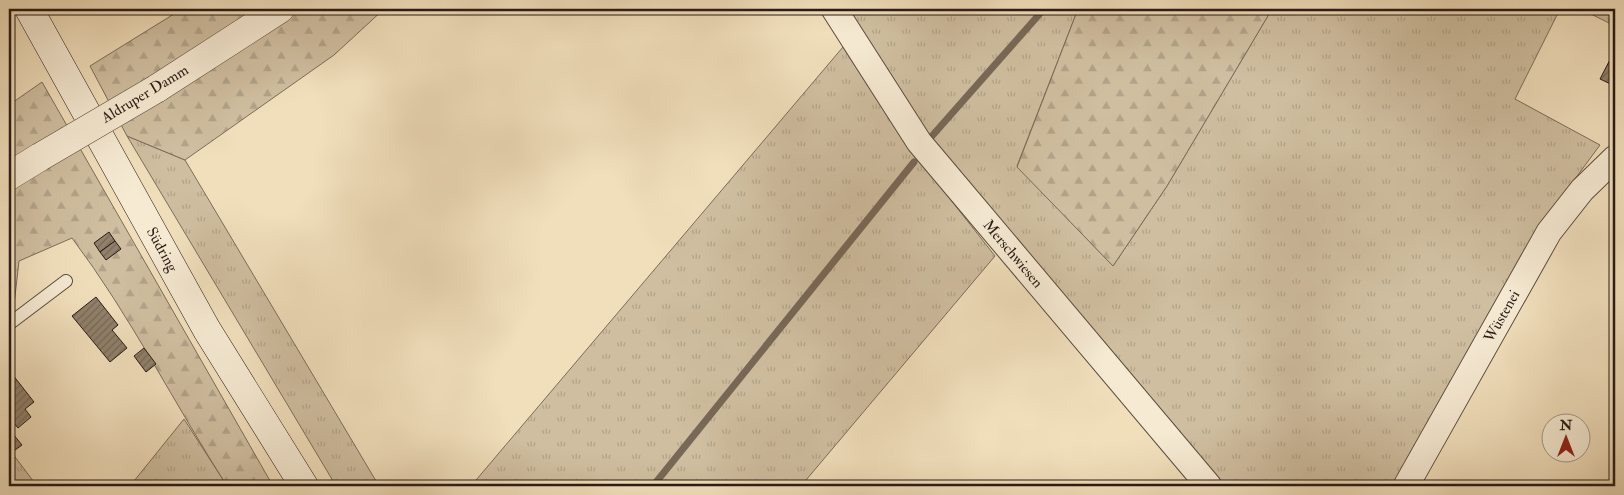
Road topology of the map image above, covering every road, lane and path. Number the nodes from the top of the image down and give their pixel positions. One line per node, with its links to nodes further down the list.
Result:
1 (28, 9): 8 (main road, Südring)
2 (280, 9): 5 (main road, Aldruper Damm, bridge)
3 (834, 9): 9 (street, Merschwiesen)
4 (1615, 158): 10 (street, Wüstenei)
5 (9, 176)
6 (66, 281): 7 (lane)
7 (9, 324)
8 (304, 486)
9 (1209, 486)
10 (1406, 486)

